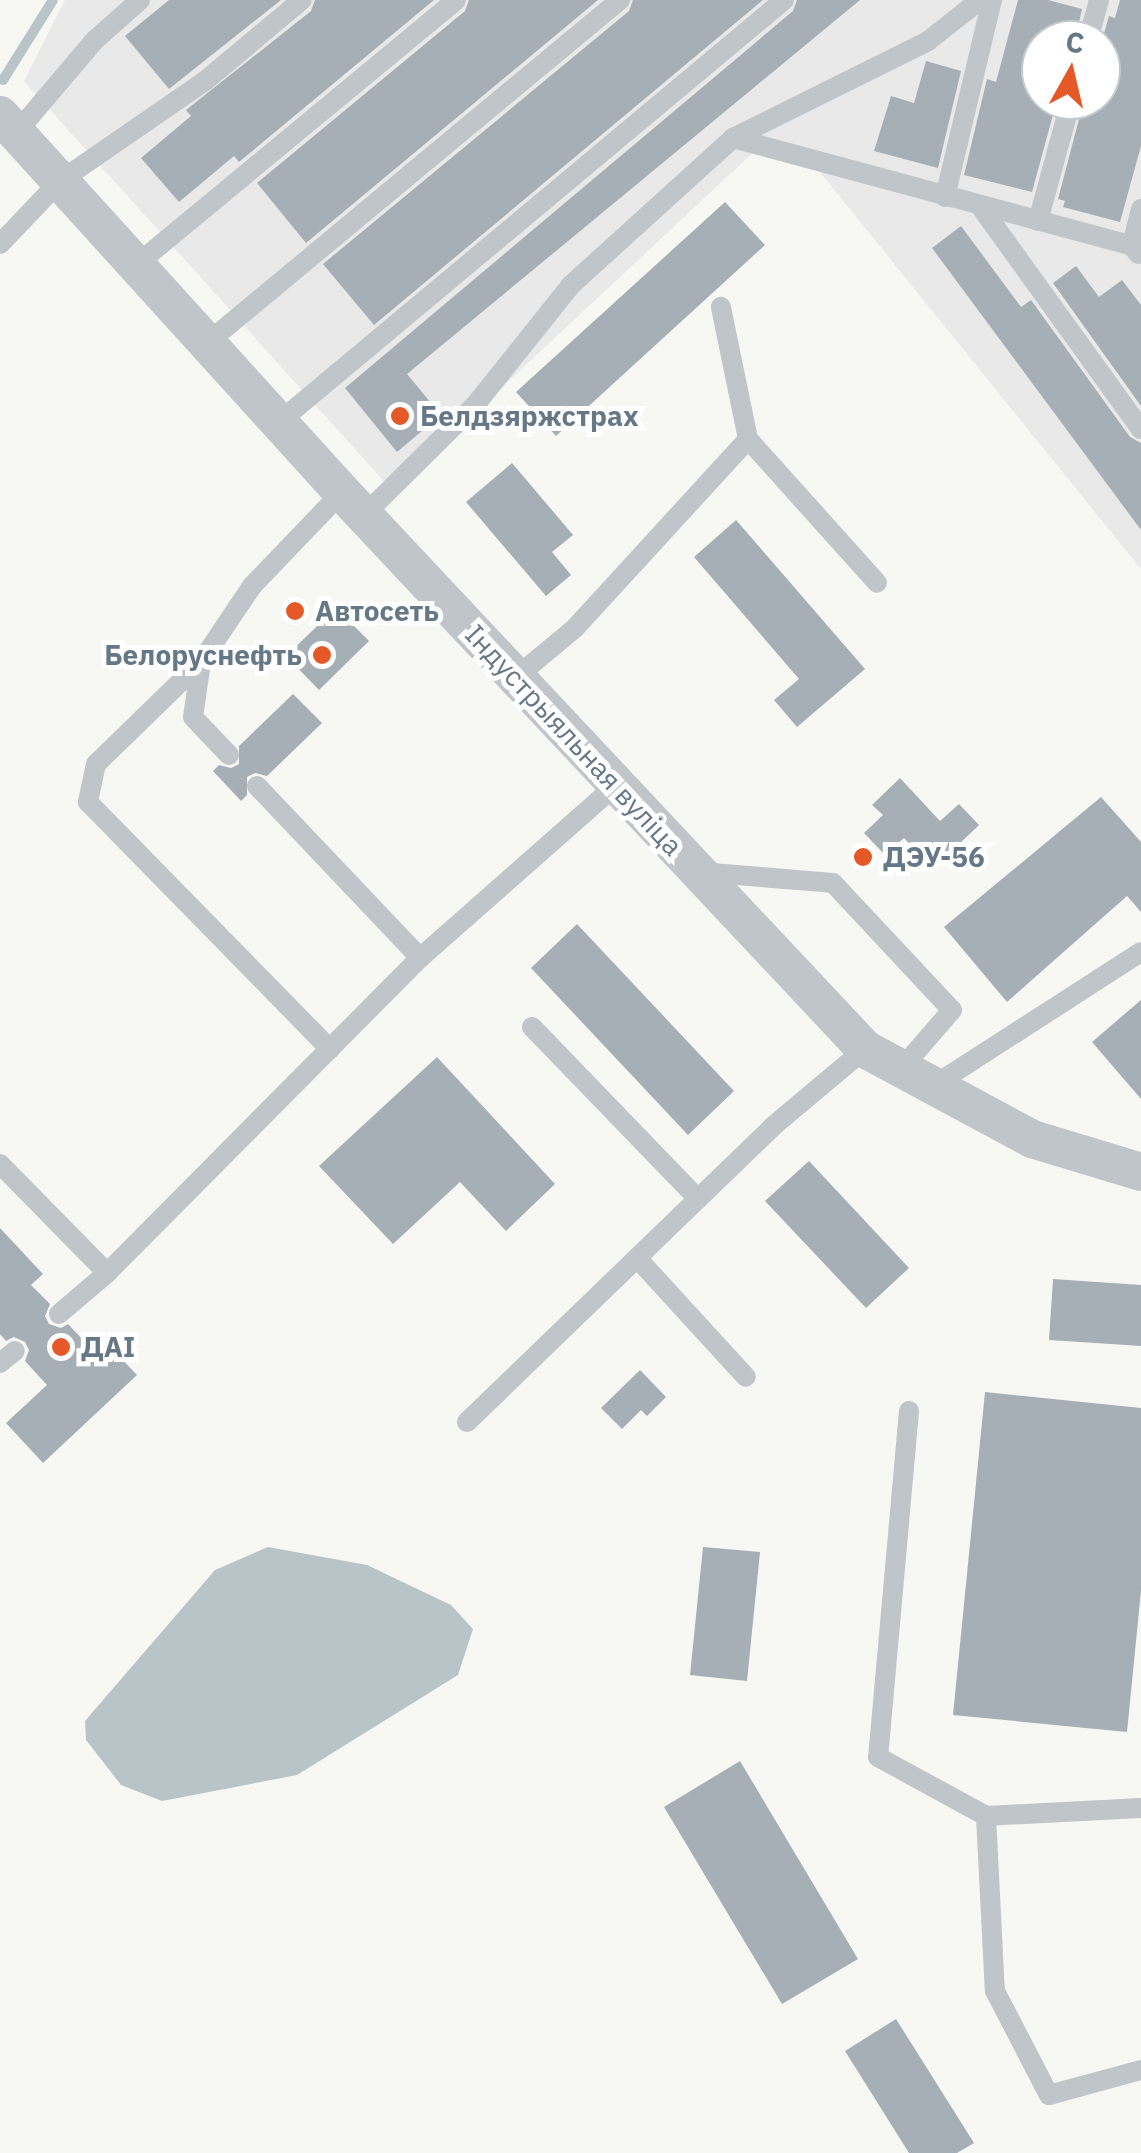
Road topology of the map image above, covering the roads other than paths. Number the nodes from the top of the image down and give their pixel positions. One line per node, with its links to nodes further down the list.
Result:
1 (140, 0): 9 (lane)
2 (302, 0): 11 (lane)
3 (456, 0): 18 (lane)
4 (620, 0): 20 (lane)
5 (784, 0): 21 (lane)
6 (980, 0): 10 (lane)
7 (992, 0): 12 (lane)
8 (1066, 120): 15 (lane)
9 (8, 124): 11 (street, Індустрыяльная вуліца)
10 (733, 138): 12 (lane); 24 (lane)
11 (60, 182): 16 (lane); 18 (street, Індустрыяльная вуліца)
12 (945, 197): 13 (lane)
13 (980, 206): 15 (lane); 22 (lane)
14 (1141, 210): 17 (lane)
15 (1038, 221): 17 (lane)
16 (0, 244)
17 (1138, 250)
18 (136, 265): 20 (street, Індустрыяльная вуліца)
19 (721, 307): 23 (lane)
20 (207, 343): 21 (street, Індустрыяльная вуліца)
21 (279, 422): 24 (street, Індустрыяльная вуліца)
22 (1141, 428)
23 (748, 440): 25 (lane); 27 (lane)
24 (353, 504): 26 (lane); 27 (street, Індустрыяльная вуліца)
25 (877, 584)
26 (201, 662): 28 (lane); 36 (lane)
27 (516, 678): 30 (street, Індустрыяльная вуліца)
28 (229, 755)
29 (257, 786): 33 (lane)
30 (615, 786): 31 (street, Індустрыяльная вуліца); 33 (lane)
31 (698, 872): 35 (street, Індустрыяльная вуліца); 37 (lane)
32 (1141, 952): 37 (lane)
33 (420, 958): 36 (lane)
34 (532, 1026): 40 (lane)
35 (865, 1048): 37 (street, Індустрыяльная вуліца); 40 (lane)
36 (330, 1050): 42 (lane)
37 (917, 1077): 39 (street, Індустрыяльная вуліца)
38 (0, 1164): 42 (lane)
39 (1141, 1172)
40 (698, 1199): 41 (lane)
41 (636, 1258): 44 (lane); 46 (lane)
42 (108, 1274): 43 (lane)
43 (59, 1314)
44 (746, 1377)
45 (909, 1412): 48 (lane)
46 (467, 1422)
47 (1141, 1808): 48 (lane)
48 (986, 1816): 49 (lane)
49 (1141, 2070)

